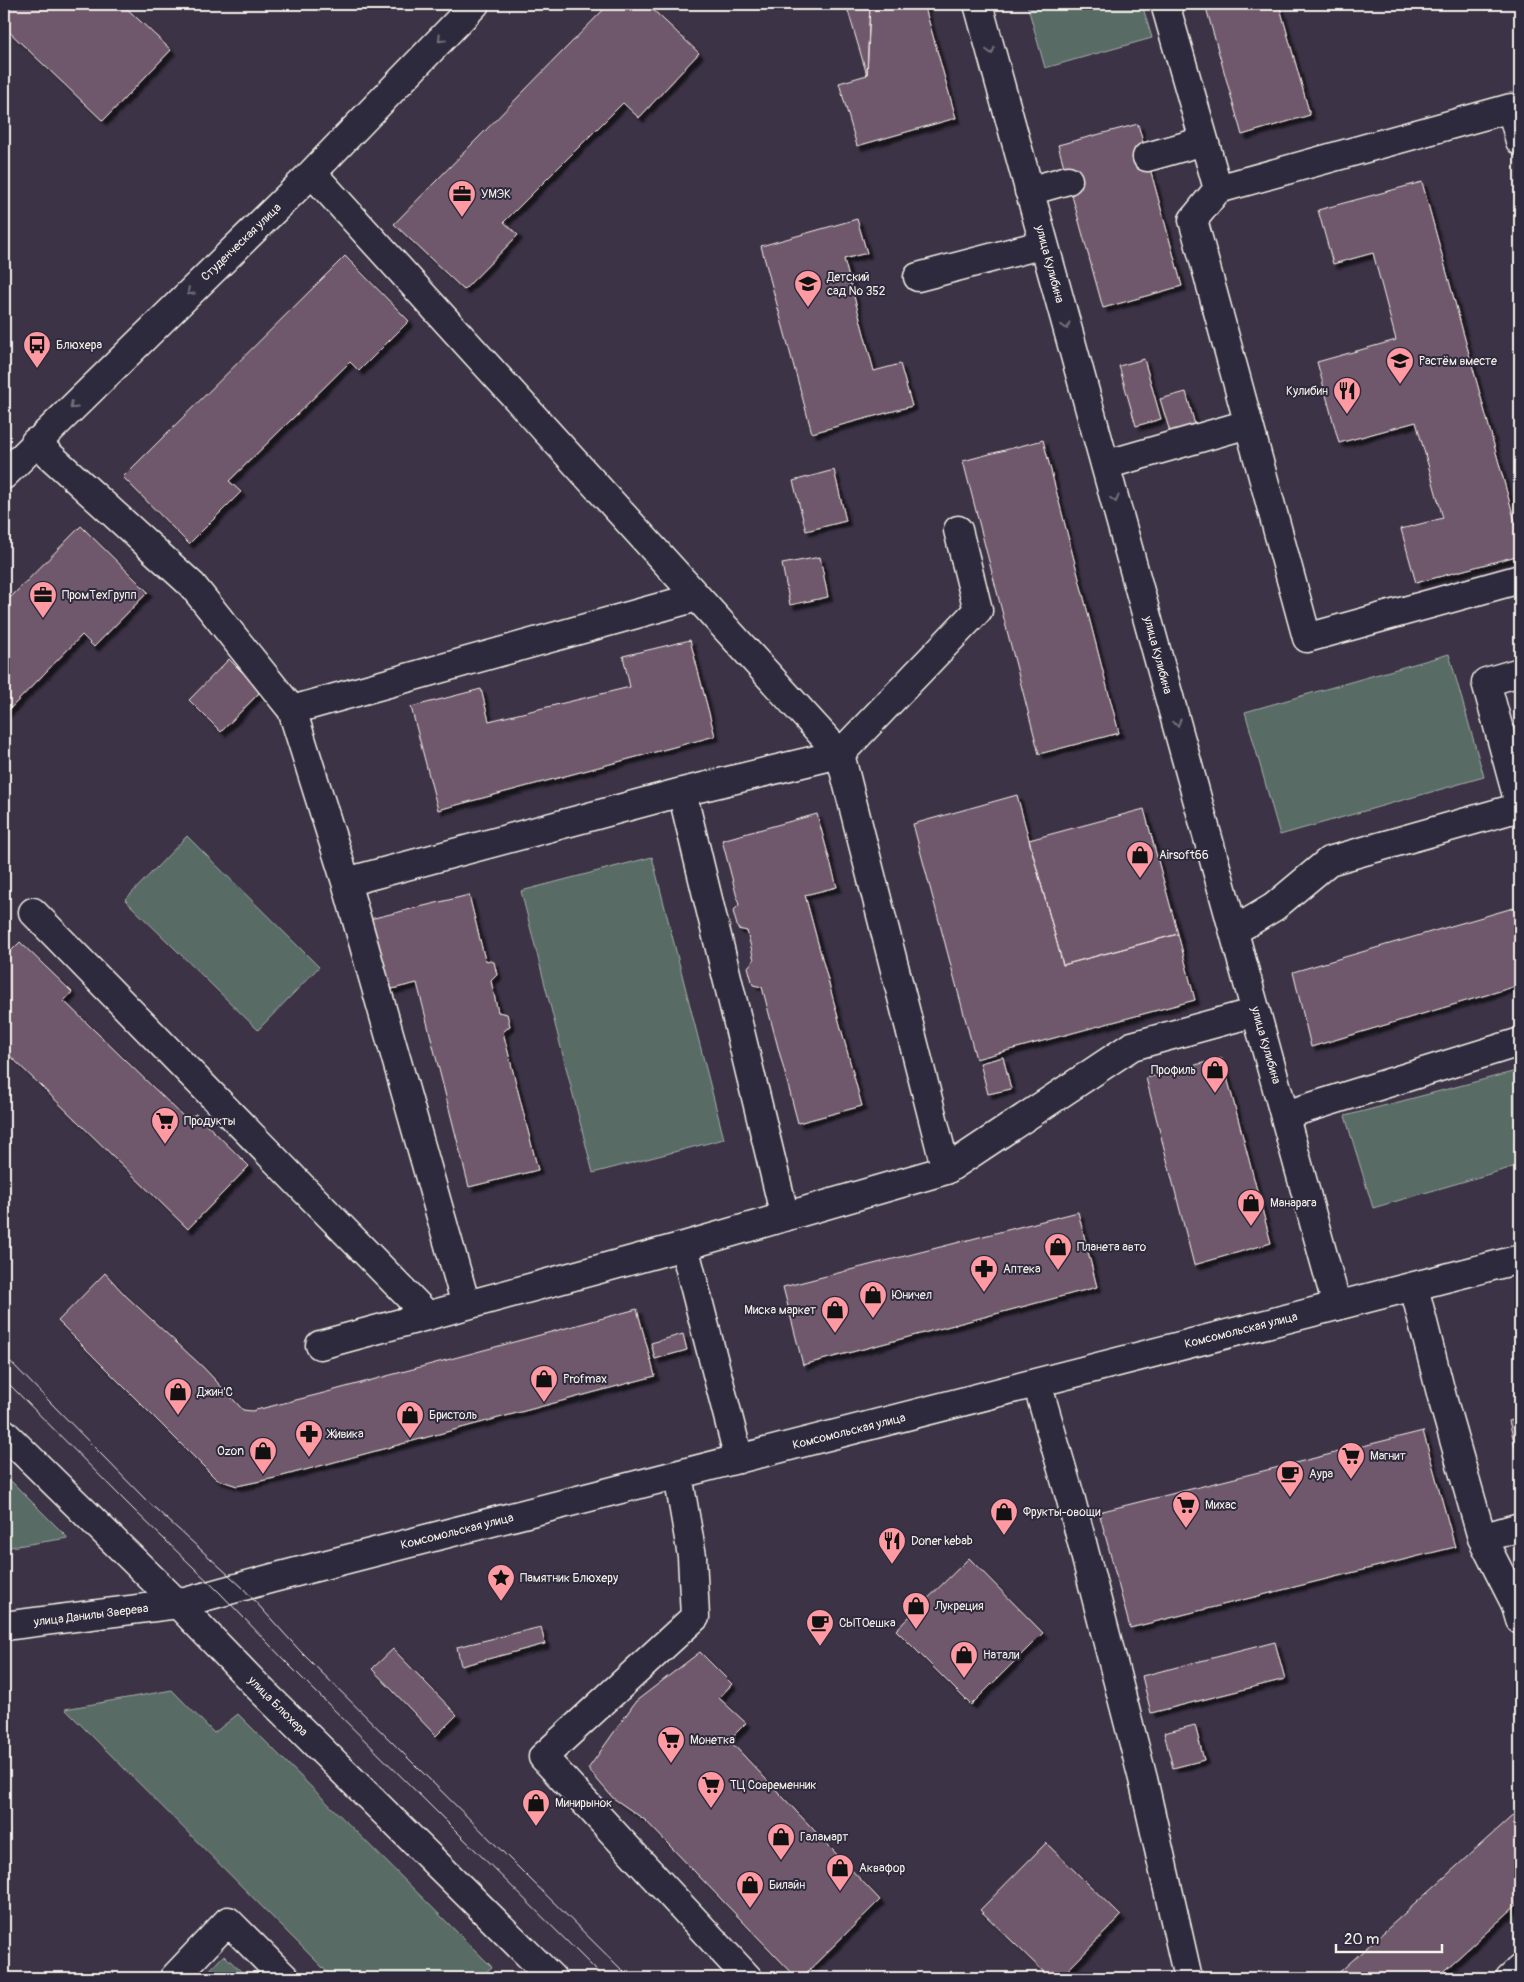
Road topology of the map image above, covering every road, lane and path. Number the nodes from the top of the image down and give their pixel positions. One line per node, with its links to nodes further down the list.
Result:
1 (475, 4): 8 (main road, Студенческая улица, one-way to 8)
2 (978, 4): 11 (main road, улица Кулибина, one-way to 11)
3 (1165, 4): 5 (main road)
4 (1516, 107): 6 (main road); 10 (main road)
5 (1204, 141): 7 (main road); 10 (main road)
6 (1520, 141)
7 (1147, 157)
8 (312, 173): 15 (main road, Студенческая улица, one-way to 15); 20 (main road)
9 (1068, 180): 11 (main road)
10 (1218, 189): 14 (main road)
11 (1030, 191): 12 (main road, улица Кулибина)
12 (1044, 244): 13 (main road); 16 (main road, улица Кулибина, one-way to 16)
13 (918, 276)
14 (1248, 424): 16 (main road); 19 (main road)
15 (35, 442): 17 (main road, Студенческая улица); 22 (main road)
16 (1105, 465): 27 (main road, улица Кулибина, one-way to 27)
17 (4, 475)
18 (958, 530): 23 (main road)
19 (1520, 579)
20 (697, 597): 22 (main road); 23 (main road)
21 (1520, 672): 27 (main road)
22 (292, 710): 25 (main road)
23 (840, 754): 24 (main road); 31 (main road)
24 (682, 792): 25 (main road); 32 (main road)
25 (346, 882): 36 (main road)
26 (33, 912): 38 (main road)
27 (1234, 931): 28 (main road, улица Кулибина)
28 (1256, 1012): 30 (main road, улица Кулибина); 31 (main road)
29 (1520, 1042): 30 (main road)
30 (1285, 1115): 37 (main road, улица Кулибина)
31 (946, 1170): 32 (main road)
32 (785, 1217): 33 (main road)
33 (684, 1246): 36 (main road); 42 (main road)
34 (1520, 1260): 35 (main road, Комсомольская улица)
35 (1414, 1287): 37 (main road, Комсомольская улица); 45 (main road)
36 (466, 1305): 38 (main road)
37 (1337, 1306): 40 (main road, Комсомольская улица)
38 (428, 1316): 39 (main road)
39 (320, 1345)
40 (1037, 1383): 42 (main road, Комсомольская улица); 54 (main road)
41 (4, 1433): 46 (main road, улица Блюхера)
42 (738, 1459): 43 (main road, Комсомольская улица)
43 (678, 1475): 46 (main road, Комсомольская улица); 53 (main road)
44 (1520, 1528): 45 (main road)
45 (1482, 1538): 47 (main road)
46 (178, 1604): 48 (main road, улица Данилы Зверева); 50 (main road, улица Блюхера)
47 (1520, 1620)
48 (4, 1626)
49 (1520, 1969): 55 (main road)
50 (544, 1975)
51 (174, 1978): 52 (main road)
52 (285, 1978)
53 (748, 1978)
54 (1188, 1978)
55 (1510, 1978)

